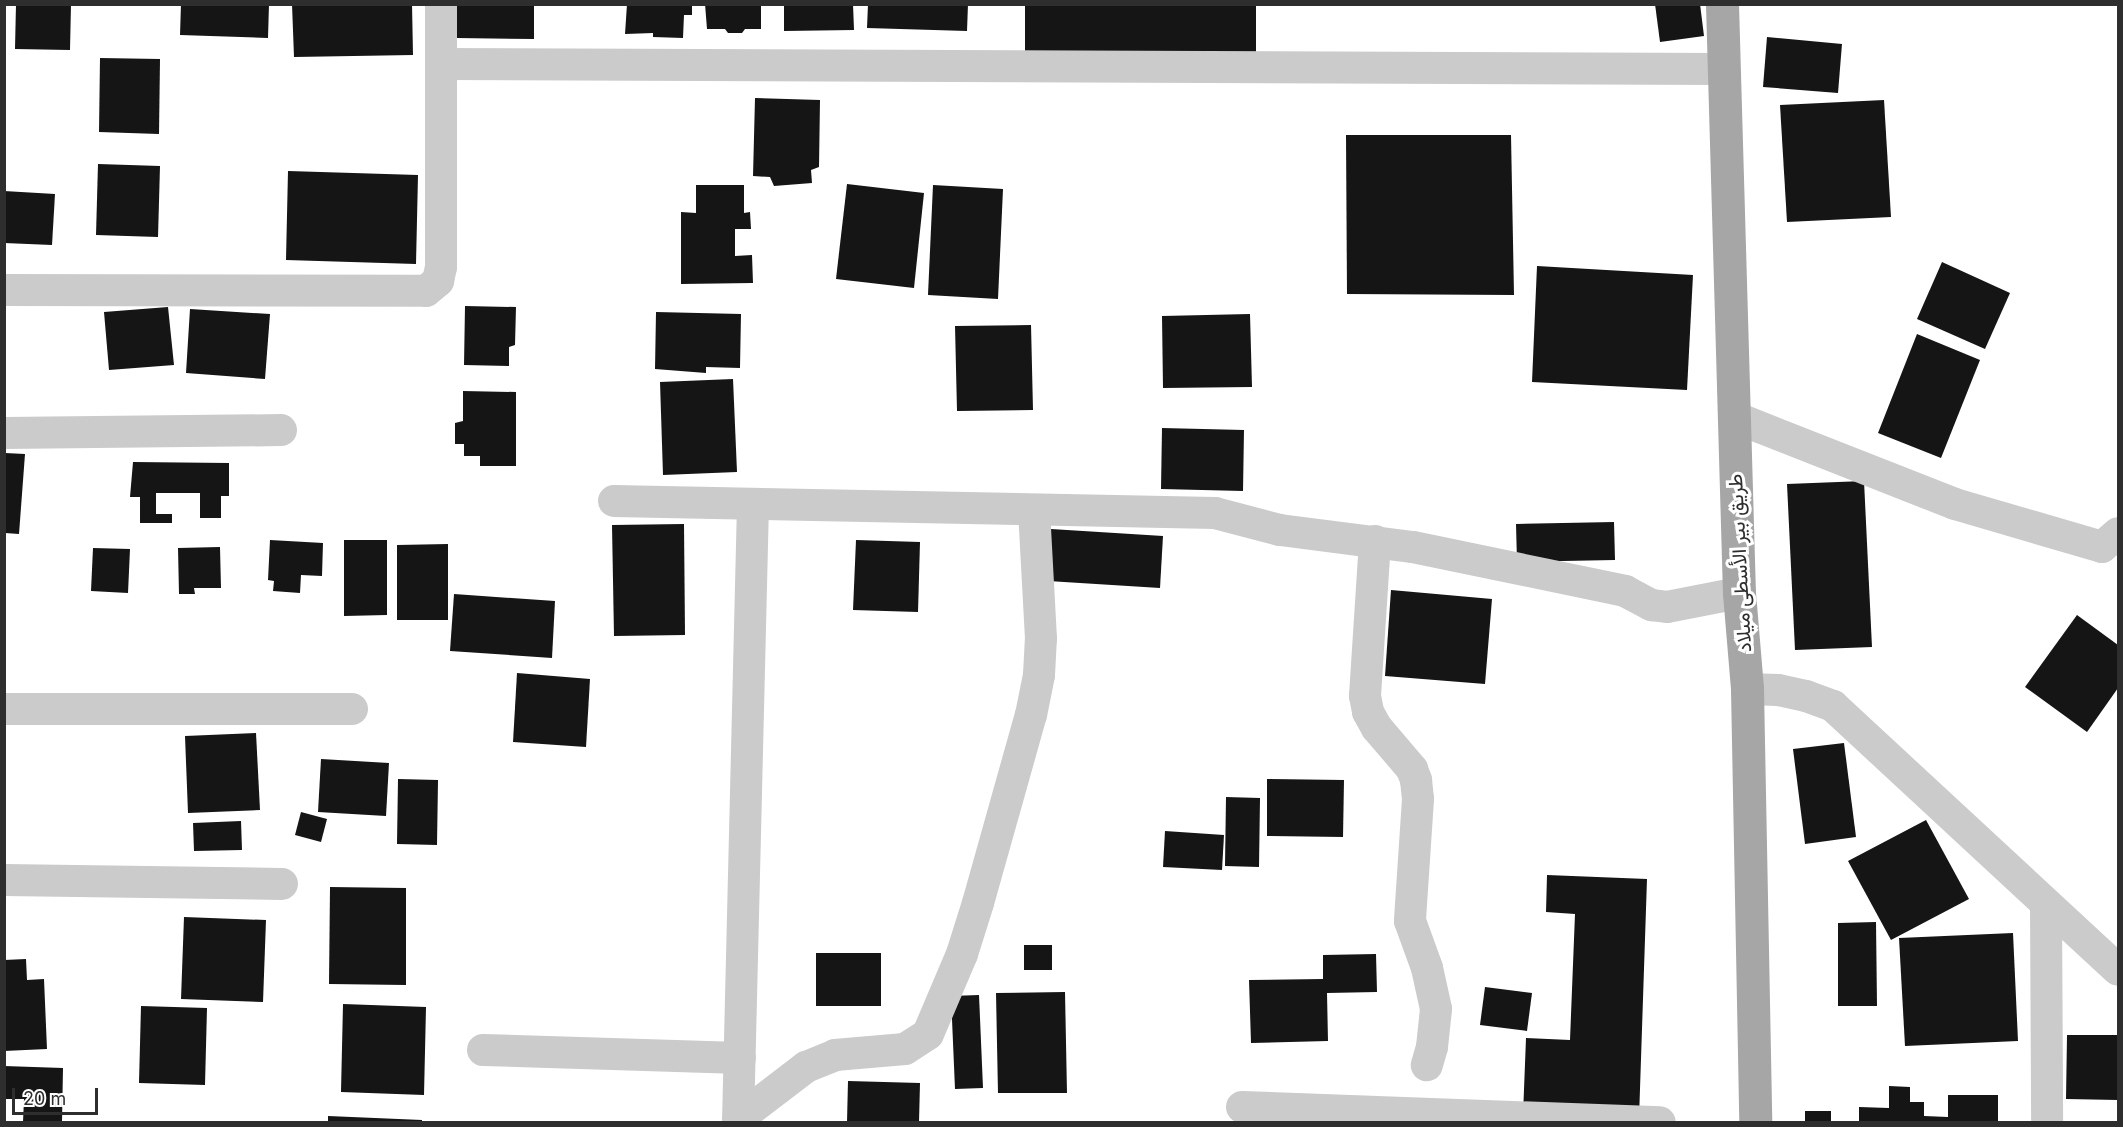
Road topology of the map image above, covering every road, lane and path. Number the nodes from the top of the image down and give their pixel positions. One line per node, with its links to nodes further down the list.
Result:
1 (441, 4): 3 (street)
2 (1722, 4): 4 (main road, طريق بير الأسطى ميلاد)
3 (441, 64): 4 (street); 5 (street)
4 (1722, 69): 6 (main road, طريق بير الأسطى ميلاد)
5 (4, 290)
6 (1734, 417): 12 (street); 14 (main road, طريق بير الأسطى ميلاد)
7 (281, 429): 8 (street)
8 (4, 433)
9 (614, 501): 10 (street)
10 (753, 505): 11 (street); 23 (street)
11 (1034, 511): 13 (street); 26 (street)
12 (2118, 534)
13 (1375, 541): 14 (street); 24 (street)
14 (1739, 593): 15 (main road, طريق بير الأسطى ميلاد)
15 (1747, 689): 20 (street); 28 (main road, طريق بير الأسطى ميلاد)
16 (4, 709): 17 (street)
17 (352, 709)
18 (4, 880): 19 (street)
19 (282, 884)
20 (2046, 905): 21 (street); 29 (street)
21 (2118, 970)
22 (483, 1050): 23 (street)
23 (740, 1058): 26 (street)
24 (1427, 1065)
25 (1242, 1107): 27 (street)
26 (738, 1121)
27 (1660, 1122)
28 (1755, 1122)
29 (2047, 1122)

